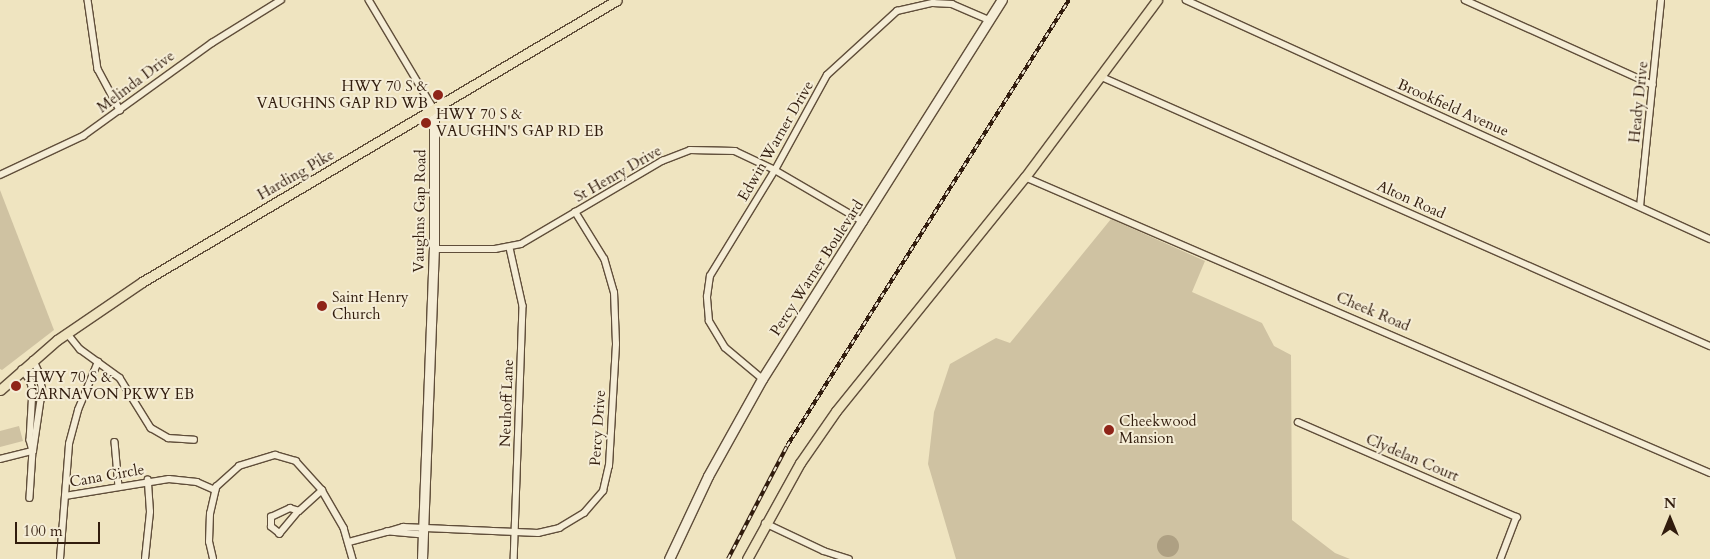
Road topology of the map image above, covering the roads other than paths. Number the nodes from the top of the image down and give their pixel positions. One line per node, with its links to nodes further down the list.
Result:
1 (88, 0): 14 (street)
2 (281, 0): 14 (street, Melinda Drive)
3 (370, 0): 13 (street)
4 (617, 0): 13 (main road, Harding Pike)
5 (1002, 0): 10 (street, Percy Warner Boulevard)
6 (1157, 0): 11 (main road)
7 (1186, 0): 18 (street, Brookfield Avenue)
8 (1465, 0): 12 (street)
9 (1661, 0): 12 (street, Heady Drive)
10 (989, 20): 15 (street, Edwin Warner Drive); 20 (street, Percy Warner Boulevard)
11 (1102, 76): 17 (main road); 25 (street, Alton Road)
12 (1653, 85): 18 (street, Heady Drive)
13 (434, 109): 23 (street, Vaughns Gap Road); 24 (main road, Harding Pike)
14 (120, 110): 16 (street, Melinda Drive)
15 (775, 170): 19 (street, St Henry Drive); 20 (street, St Henry Drive); 29 (street, Edwin Warner Drive)
16 (0, 175)
17 (1024, 177): 36 (street, Cheek Road); 44 (main road)
18 (1640, 207): 21 (street, Brookfield Avenue)
19 (575, 212): 22 (street, St Henry Drive); 46 (street, Percy Drive)
20 (864, 222): 29 (street, Percy Warner Boulevard)
21 (1710, 239)
22 (510, 248): 23 (street, St Henry Drive); 46 (street, Neuhoff Lane)
23 (434, 249): 45 (street, Vaughns Gap Road)
24 (67, 333): 26 (main road, Harding Pike); 27 (street)
25 (1710, 346)
26 (33, 360): 28 (main road, Harding Pike); 34 (street)
27 (98, 362): 32 (street); 41 (street)
28 (22, 370): 30 (main road, Harding Pike); 34 (street)
29 (762, 379): 54 (street, Percy Warner Boulevard)
30 (1, 387)
31 (1298, 422): 57 (street, Clydelan Court)
32 (194, 440)
33 (115, 442): 38 (street)
34 (33, 451): 35 (street); 42 (street)
35 (0, 459)
36 (1710, 473)
37 (148, 480): 38 (street, Cana Circle); 39 (street, Cana Circle); 49 (street)
38 (119, 487): 41 (street, Cana Circle)
39 (215, 490): 40 (street); 50 (street)
40 (322, 490): 43 (street); 47 (street)
41 (65, 496): 48 (street, Cana Circle)
42 (30, 498)
43 (299, 511): 43 (street)
44 (765, 523): 55 (main road); 56 (street)
45 (423, 531): 46 (street, Percy Drive); 47 (street, Percy Drive); 52 (street, Vaughns Gap Road)
46 (515, 533): 53 (street, Neuhoff Lane)
47 (349, 542): 51 (street)
48 (60, 559)
49 (145, 559)
50 (213, 559)
51 (353, 559)
52 (422, 559)
53 (514, 559)
54 (670, 559)
55 (747, 559)
56 (849, 559)
57 (1500, 559)

